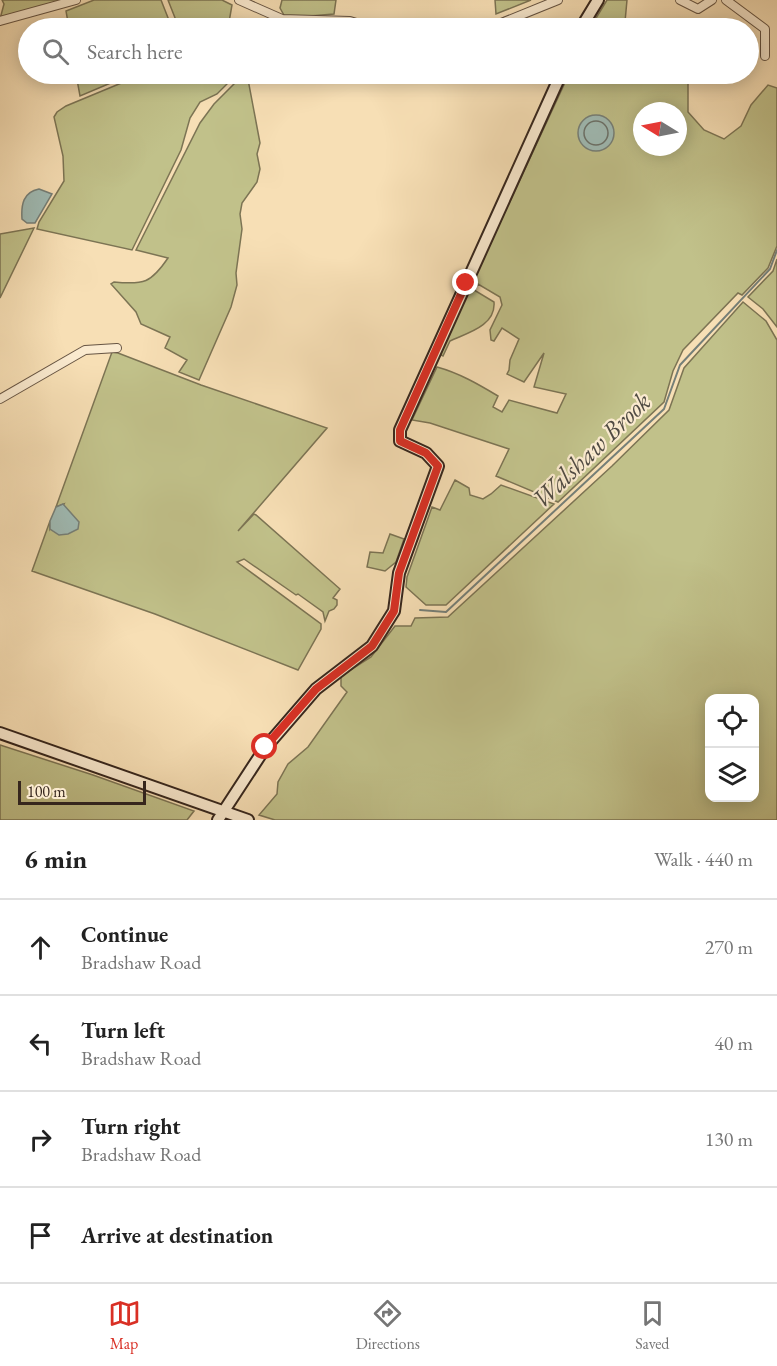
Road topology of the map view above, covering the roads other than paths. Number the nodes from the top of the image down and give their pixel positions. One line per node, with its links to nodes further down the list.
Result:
1 (76, 0): 12 (street)
2 (239, 0): 8 (street)
3 (558, 0): 9 (street)
4 (598, 0): 10 (street)
5 (680, 0): 6 (street)
6 (712, 0)
7 (726, 0): 11 (street)
8 (280, 18)
9 (514, 18)
10 (587, 18)
11 (750, 18)
12 (0, 21)
13 (759, 25): 14 (street)
14 (765, 56)
15 (556, 84): 19 (street)
16 (117, 348): 17 (street)
17 (0, 399)
18 (0, 734): 19 (street)
19 (221, 816): 20 (street)
20 (248, 820)

